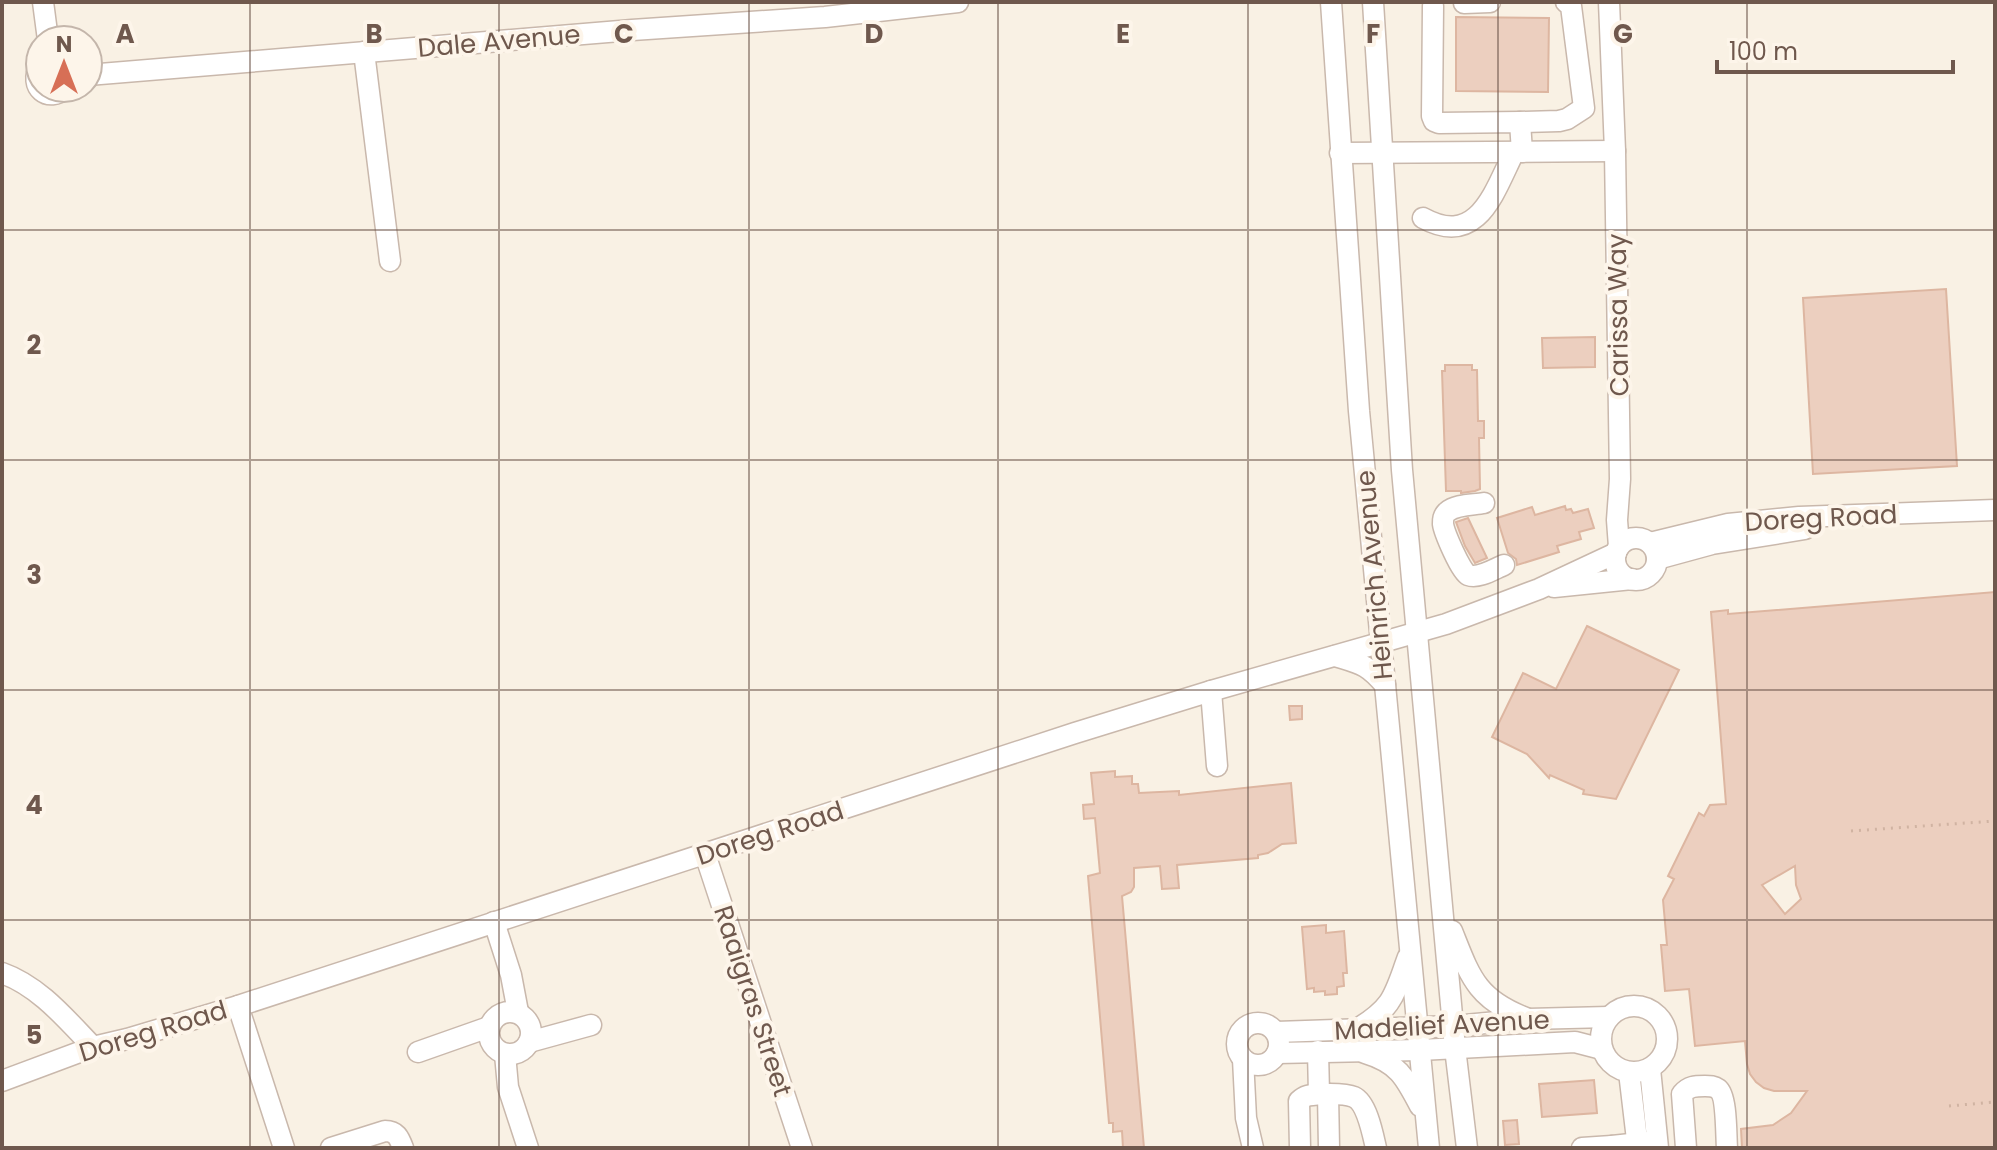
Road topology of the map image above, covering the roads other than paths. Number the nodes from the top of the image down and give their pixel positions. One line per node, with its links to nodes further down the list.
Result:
1 (43, 2): 11 (street)
2 (958, 2): 10 (street, Dale Avenue)
3 (1331, 2): 19 (street, Heinrich Avenue)
4 (1373, 2): 20 (street, Heinrich Avenue)
5 (1490, 2): 8 (street)
6 (1566, 2): 15 (street)
7 (1609, 2): 14 (street, Carissa Way)
8 (1464, 3)
9 (1433, 6): 16 (street)
10 (824, 9): 12 (street, Dale Avenue)
11 (46, 24)
12 (364, 52): 13 (street, Dale Avenue); 22 (street)
13 (104, 74)
14 (1612, 90): 15 (street); 17 (street, Carissa Way)
15 (1584, 108): 16 (street)
16 (1520, 122): 18 (street)
17 (1615, 151): 18 (street); 23 (street, Carissa Way)
18 (1518, 152): 20 (street); 21 (street)
19 (1340, 153): 20 (street); 34 (street, Heinrich Avenue)
20 (1381, 153): 33 (street, Heinrich Avenue)
21 (1423, 218)
22 (390, 261)
23 (1620, 479): 28 (street, Carissa Way); 29 (street, Carissa Way)
24 (1484, 503): 30 (street)
25 (1995, 510): 27 (street, Doreg Road)
26 (1995, 520): 27 (street, Doreg Road)
27 (1863, 521): 28 (street, Doreg Road)
28 (1650, 547): 29 (street, Doreg Road); 31 (street, Doreg Road)
29 (1617, 550): 31 (street); 32 (street, Doreg Road)
30 (1504, 565)
31 (1632, 579): 32 (street, Doreg Road)
32 (1539, 589): 33 (street, Doreg Road)
33 (1417, 633): 34 (street, Doreg Road); 40 (street, Heinrich Avenue)
34 (1380, 644): 35 (street, Doreg Road); 36 (street, Heinrich Avenue)
35 (1333, 656): 36 (street); 37 (street, Doreg Road)
36 (1385, 685): 42 (street, Heinrich Avenue)
37 (1211, 691): 38 (street); 39 (street, Doreg Road)
38 (1217, 766)
39 (705, 854): 41 (street, Doreg Road); 74 (street, Raaigras Street)
40 (1442, 908): 47 (street); 49 (street, Heinrich Avenue)
41 (494, 922): 44 (street, Doreg Road); 45 (street)
42 (1410, 951): 51 (street, Heinrich Avenue); 52 (street)
43 (2, 973): 54 (street)
44 (238, 1006): 54 (street, Doreg Road); 70 (street)
45 (518, 1012): 50 (street); 53 (street)
46 (1609, 1017): 47 (street, Madelief Avenue); 57 (street); 63 (street)
47 (1528, 1019): 49 (street, Madelief Avenue)
48 (591, 1025): 53 (street)
49 (1454, 1026): 51 (street, Madelief Avenue); 55 (street, Heinrich Avenue)
50 (489, 1027): 60 (street); 61 (street)
51 (1417, 1028): 52 (street, Madelief Avenue); 58 (street, Heinrich Avenue)
52 (1353, 1040): 56 (street, Madelief Avenue); 58 (street, Madelief Avenue); 59 (street, Madelief Avenue); 67 (street)
53 (529, 1042): 61 (street)
54 (93, 1047): 65 (street, Doreg Road)
55 (1455, 1048): 57 (street, Madelief Avenue); 58 (street, Madelief Avenue); 80 (street, Heinrich Avenue)
56 (1274, 1049): 59 (street, Madelief Avenue); 62 (street); 62 (street); 75 (street)
57 (1602, 1049): 64 (street)
58 (1420, 1050): 67 (street, Heinrich Avenue)
59 (1318, 1051): 66 (street)
60 (418, 1052)
61 (505, 1054): 73 (street)
62 (1243, 1059): 75 (street)
63 (1650, 1069): 64 (street); 68 (street)
64 (1629, 1072): 68 (street)
65 (2, 1081)
66 (1323, 1094): 76 (street); 77 (street); 78 (street)
67 (1426, 1117): 79 (street, Heinrich Avenue)
68 (1648, 1145): 69 (street)
69 (1612, 1147): 81 (street)
70 (284, 1148)
71 (331, 1148): 72 (street)
72 (403, 1148)
73 (528, 1148)
74 (802, 1148)
75 (1256, 1148)
76 (1300, 1148)
77 (1329, 1148)
78 (1376, 1148)
79 (1429, 1148)
80 (1467, 1148)
81 (1582, 1148)
82 (1686, 1148): 83 (street)
83 (1727, 1148)

